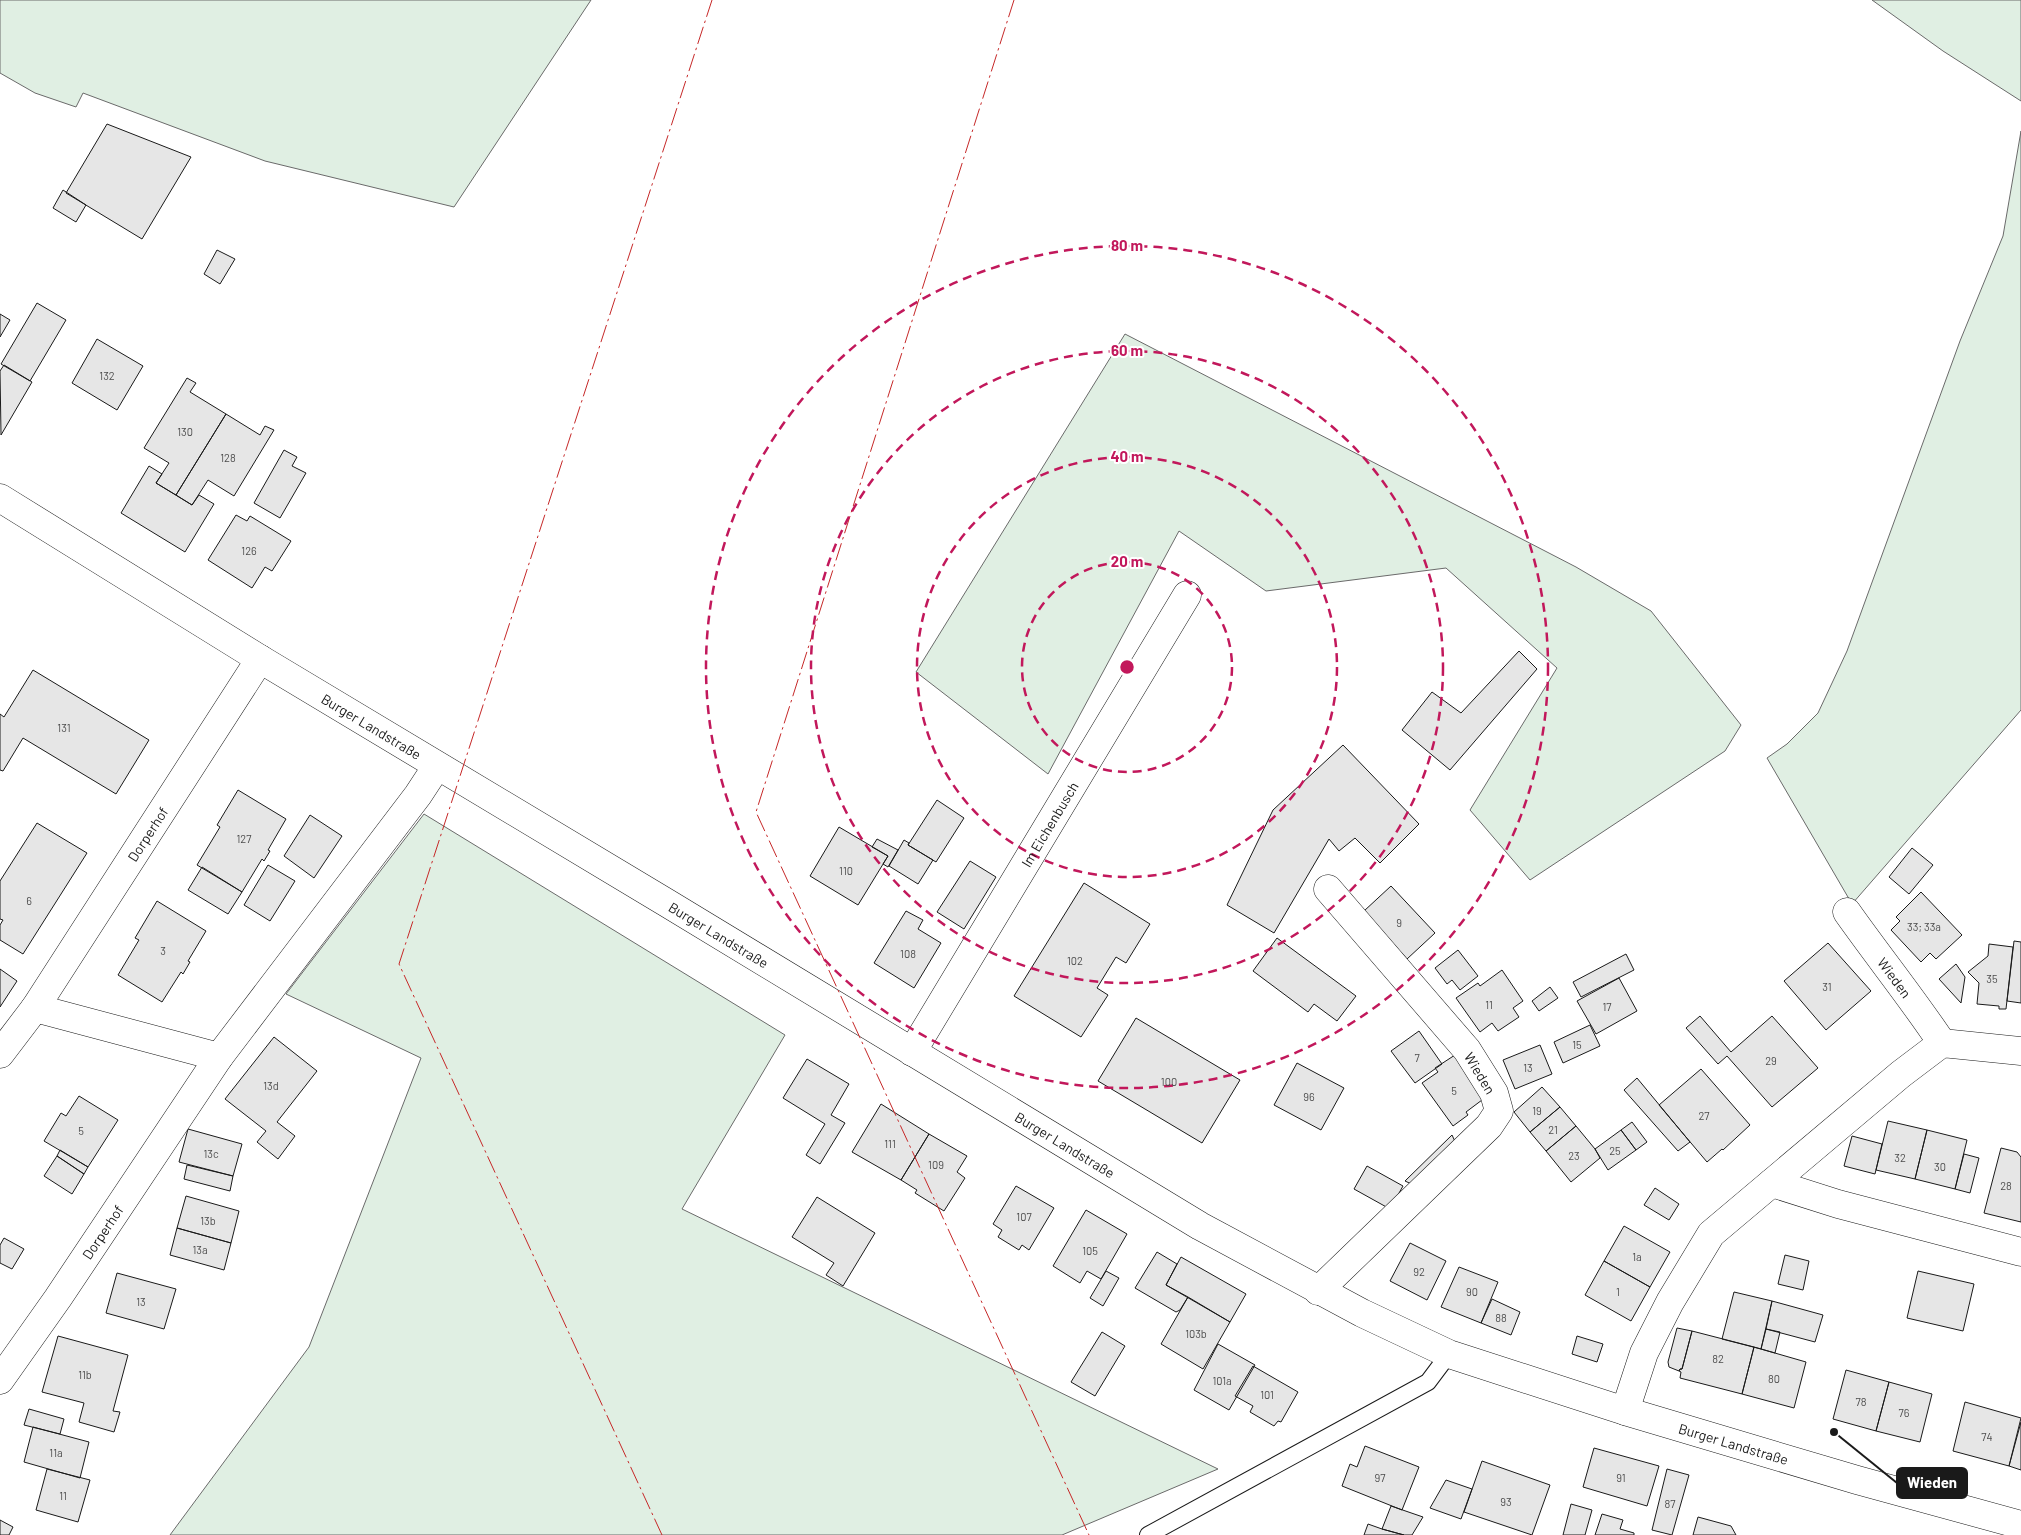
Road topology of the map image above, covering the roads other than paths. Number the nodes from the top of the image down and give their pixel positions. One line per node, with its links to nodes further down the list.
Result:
1 (0, 498): 3 (street, Burger Landstraße)
2 (1187, 595): 9 (street, Im Eichenbusch)
3 (260, 659): 4 (street, Burger Landstraße); 7 (street, Dorperhof)
4 (438, 766): 9 (street, Burger Landstraße); 12 (street, Dorperhof)
5 (1328, 889): 15 (street, Wieden)
6 (1847, 912): 8 (street, Wieden)
7 (34, 1008): 11 (street, Dorperhof); 12 (street)
8 (1942, 1043): 10 (street); 13 (street)
9 (912, 1052): 15 (street, Burger Landstraße)
10 (2021, 1052)
11 (0, 1054)
12 (219, 1057): 17 (street, Dorperhof)
13 (1772, 1183): 14 (street); 18 (street)
14 (2021, 1252)
15 (1318, 1291): 16 (street, Burger Landstraße)
16 (1448, 1354): 18 (street, Burger Landstraße); 20 (lane)
17 (0, 1380)
18 (1625, 1411): 19 (street, Burger Landstraße)
19 (2021, 1525)
20 (1148, 1535)

